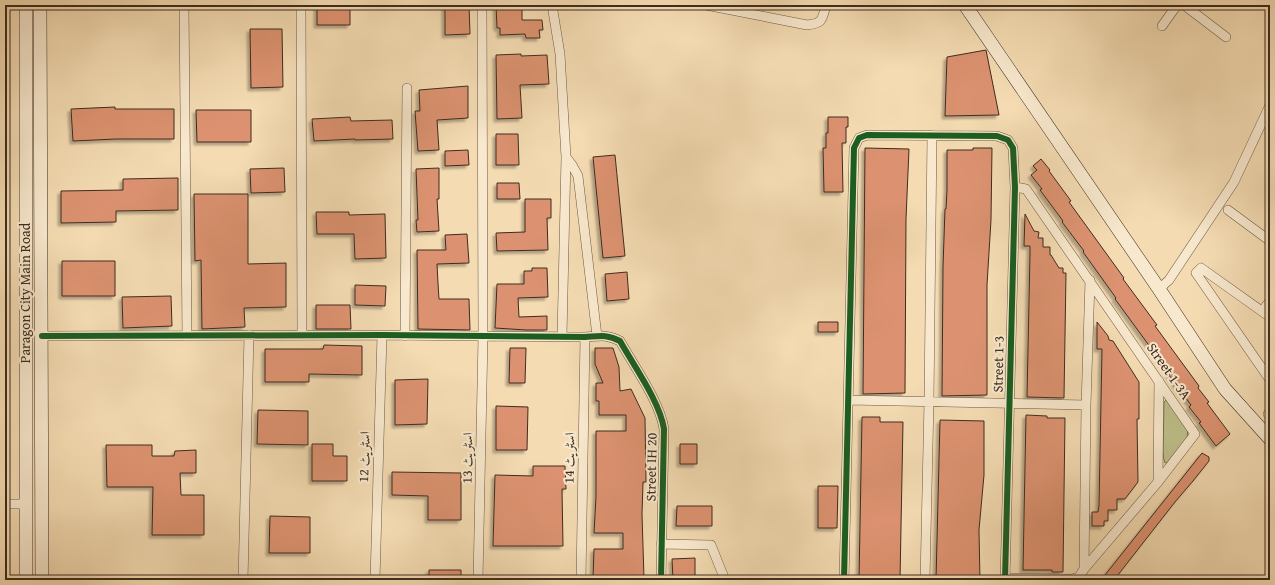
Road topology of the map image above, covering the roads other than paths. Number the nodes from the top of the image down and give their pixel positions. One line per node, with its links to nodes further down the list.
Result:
1 (26, 5): 45 (street, Paragon City Main Road)
2 (40, 5): 28 (street, Paragon City Main Road)
3 (184, 5): 29 (street)
4 (301, 5): 30 (street)
5 (482, 5): 33 (street, اسٹریٹ 13)
6 (552, 5): 17 (street)
7 (706, 5): 8 (street)
8 (826, 5)
9 (965, 5): 22 (street)
10 (1177, 5): 12 (street)
11 (1184, 5): 13 (street)
12 (1162, 26)
13 (1226, 37)
14 (407, 88): 31 (street)
15 (1270, 105): 22 (street)
16 (932, 135): 18 (street, Street 1-3); 38 (street); 39 (street)
17 (566, 157): 32 (street); 34 (street)
18 (1014, 187): 21 (street, Street 1-3A); 40 (street, Street 1-3)
19 (1228, 210): 20 (street)
20 (1270, 241)
21 (1090, 280): 37 (street, Street 1-3A); 41 (street)
22 (1159, 289): 42 (street)
23 (1270, 301): 24 (street)
24 (1262, 311): 25 (street); 36 (street)
25 (1270, 317)
26 (248, 335): 29 (street); 30 (street); 51 (street)
27 (382, 335): 30 (street); 31 (street); 52 (street, اسٹریٹ 12)
28 (42, 336): 29 (street); 50 (street, Paragon City Main Road)
29 (187, 336)
30 (302, 336)
31 (405, 336): 33 (street)
32 (597, 336): 35 (street); 46 (street, Street IH 20)
33 (483, 337): 34 (street); 53 (street, اسٹریٹ 13)
34 (562, 337): 35 (street)
35 (585, 337): 54 (street, اسٹریٹ 14)
36 (1270, 380)
37 (1159, 381): 43 (street); 43 (street, Street 1-3A)
38 (849, 400): 39 (street); 57 (street)
39 (929, 401): 40 (street); 58 (street)
40 (1009, 404): 41 (street); 48 (street, Street 1-3)
41 (1086, 405): 47 (street)
42 (1270, 439)
43 (1158, 482): 47 (street, Street 1-3A)
44 (5, 504): 45 (street)
45 (26, 504): 49 (street, Paragon City Main Road)
46 (661, 544): 55 (street, Street IH 20); 56 (street)
47 (1084, 568): 48 (street, Street 1-3A)
48 (1005, 579)
49 (26, 580)
50 (42, 580)
51 (243, 580)
52 (375, 580)
53 (478, 580)
54 (581, 580)
55 (661, 580)
56 (725, 580)
57 (844, 580)
58 (925, 580)

